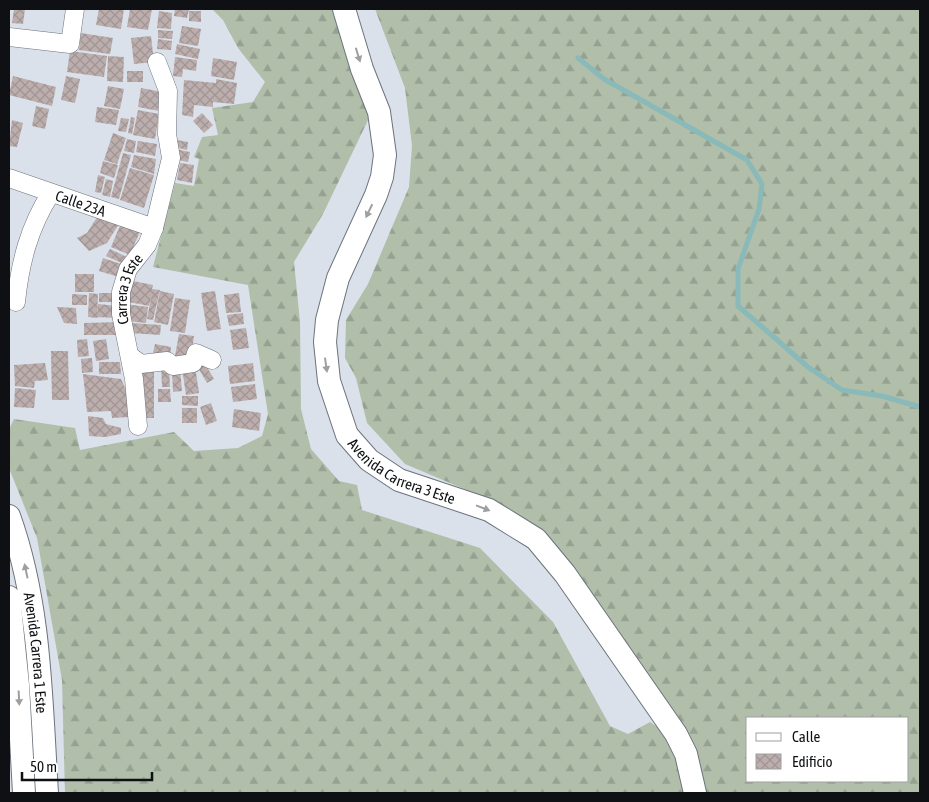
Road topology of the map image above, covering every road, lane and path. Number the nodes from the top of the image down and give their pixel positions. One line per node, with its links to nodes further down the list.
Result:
1 (75, 9): 3 (street)
2 (344, 9): 16 (main road, Avenida Carrera 3 Este, one-way to 16)
3 (9, 37)
4 (158, 62): 7 (street, Carrera 3 Este)
5 (9, 178): 6 (street, Calle 23A)
6 (51, 193): 7 (street, Calle 23A); 8 (street)
7 (154, 228): 9 (street, Carrera 3 Este)
8 (16, 302)
9 (130, 356): 10 (street); 11 (street, Carrera 3 Este)
10 (212, 360)
11 (138, 426)
12 (9, 516): 15 (main road, Avenida Carrera 1 Este, one-way to 12)
13 (9, 597): 14 (main road, Avenida Carrera 1 Este, one-way to 14)
14 (24, 793)
15 (47, 793)
16 (695, 793)

